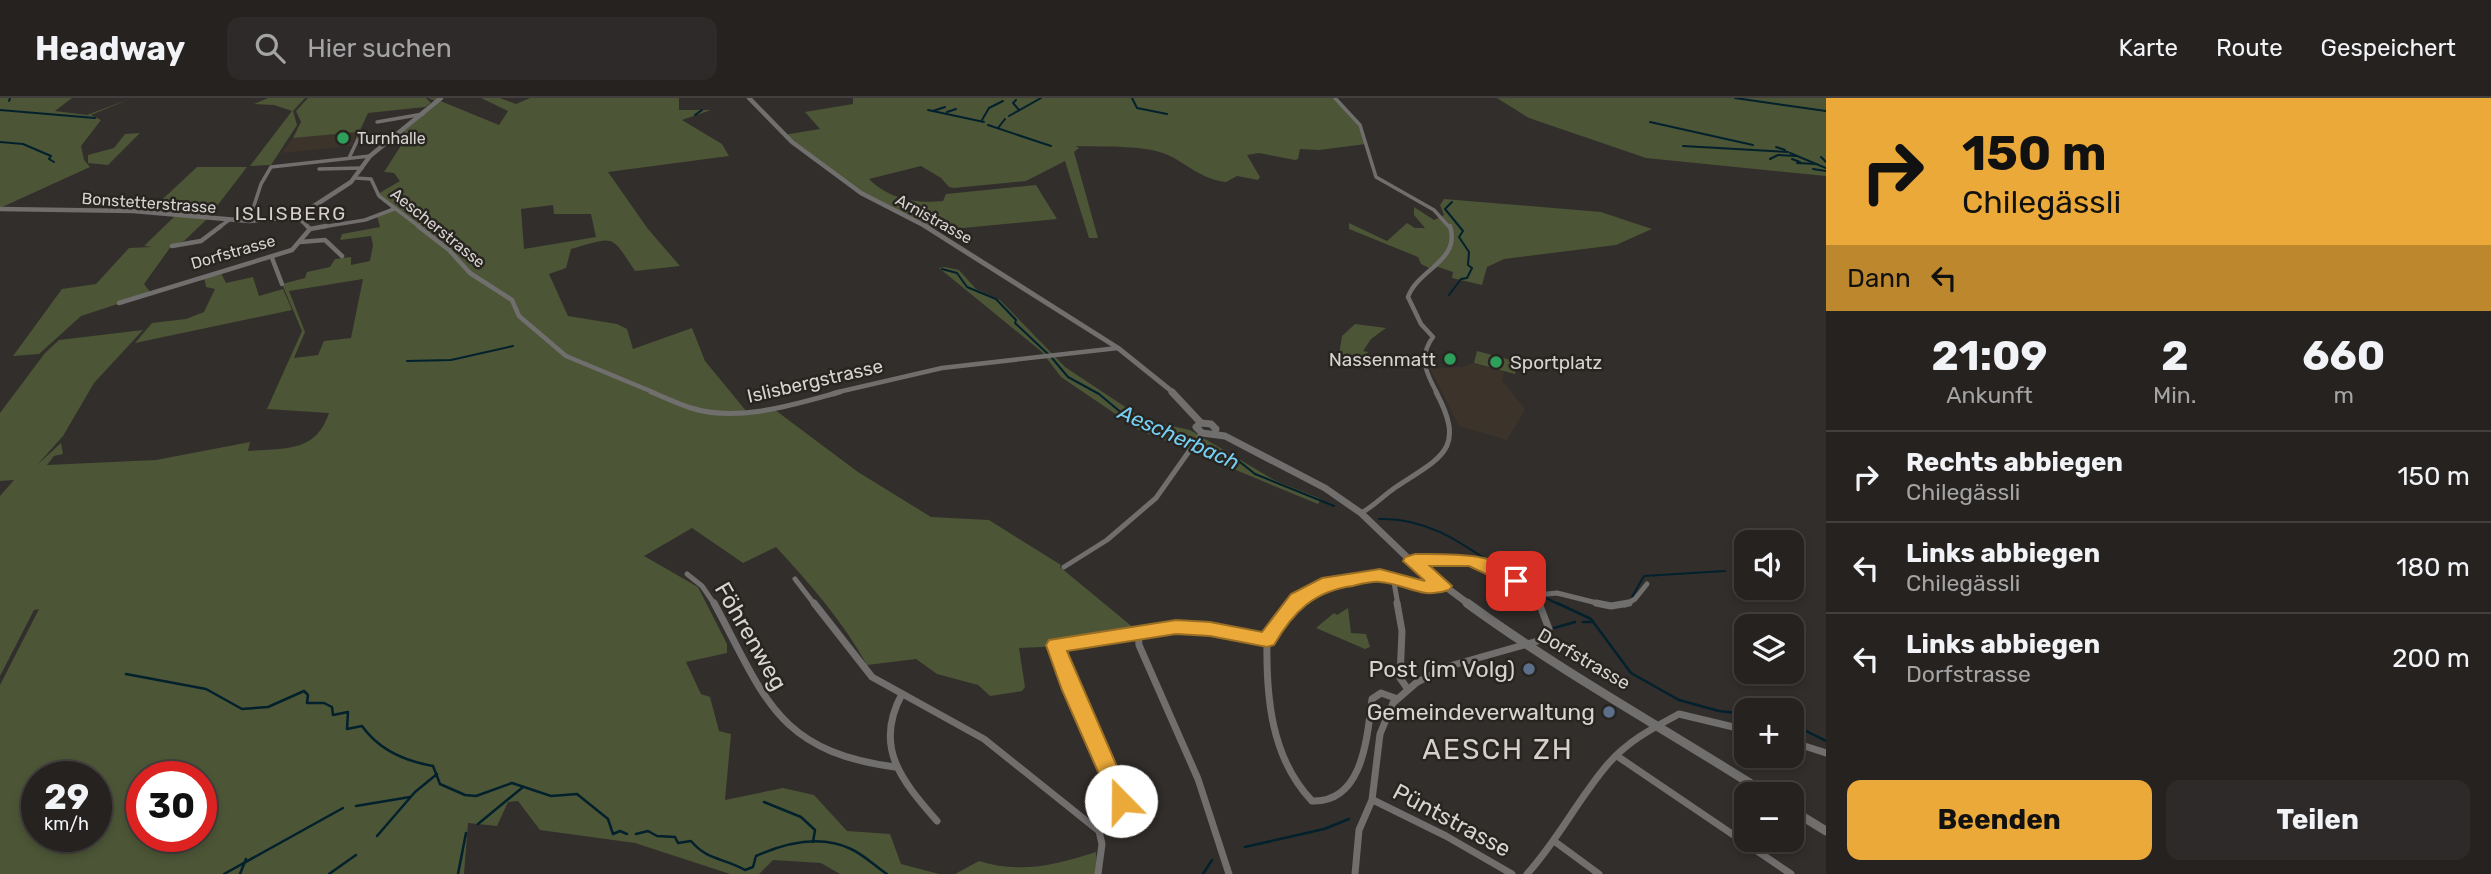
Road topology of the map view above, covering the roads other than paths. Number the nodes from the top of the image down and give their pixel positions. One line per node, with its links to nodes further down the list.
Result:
1 (441, 98): 4 (street)
2 (749, 98): 27 (street, Arnistrasse)
3 (1335, 98): 31 (street)
4 (423, 114): 5 (street); 7 (street)
5 (377, 122)
6 (358, 139): 8 (street)
7 (370, 156): 8 (street); 9 (street)
8 (349, 158): 16 (street)
9 (362, 168): 10 (street); 11 (street)
10 (319, 169)
11 (355, 178): 13 (street, Aescherstrasse); 14 (street)
12 (0, 209): 15 (street, Bonstetterstrasse)
13 (394, 209): 17 (street); 25 (street, Aescherstrasse)
14 (297, 217): 16 (street, Bonstetterstrasse); 17 (street, Dorfstrasse)
15 (229, 220): 16 (street, Bonstetterstrasse); 19 (street)
16 (249, 221)
17 (310, 229): 18 (street, Dorfstrasse)
18 (300, 242): 20 (street); 21 (street, Dorfstrasse)
19 (173, 246)
20 (342, 256)
21 (272, 258): 22 (street); 23 (street, Dorfstrasse)
22 (282, 284)
23 (179, 286): 24 (street); 26 (street, Dorfstrasse)
24 (172, 293)
25 (512, 300): 27 (street, Islisbergstrasse)
26 (119, 303)
27 (1118, 348): 28 (street)
28 (1201, 423): 29 (street, Dorfstrasse); 30 (street)
29 (1215, 433): 30 (street); 31 (street, Dorfstrasse)
30 (1198, 438): 33 (street)
31 (1361, 513): 32 (street, Dorfstrasse)
32 (1411, 561): 38 (street, Dorfstrasse); 39 (street)
33 (1064, 568)
34 (687, 574): 51 (street, Föhrenweg)
35 (1393, 577): 38 (street); 41 (street); 43 (street)
36 (795, 579): 44 (street)
37 (1647, 584): 39 (street)
38 (1443, 586): 42 (street, Dorfstrasse)
39 (1539, 593): 42 (street)
40 (1138, 632): 41 (street); 56 (street); 60 (street)
41 (1267, 640): 45 (street)
42 (1527, 647): 43 (street); 46 (street, Dorfstrasse)
43 (1407, 688): 45 (street)
44 (902, 694): 51 (street); 56 (street)
45 (1395, 698): 53 (street)
46 (1660, 725): 47 (street); 50 (street); 52 (street, Dorfstrasse)
47 (1734, 727)
48 (1804, 746): 49 (street)
49 (1826, 753)
50 (1617, 757): 58 (street); 65 (street)
51 (895, 767): 55 (street)
52 (1748, 782)
53 (1373, 800): 61 (street); 62 (street, Püntstrasse)
54 (1804, 817): 57 (street)
55 (937, 821)
56 (1099, 831): 59 (street)
57 (1826, 831)
58 (1554, 841): 63 (street); 64 (street)
59 (1098, 874)
60 (1229, 874)
61 (1355, 874)
62 (1512, 874)
63 (1527, 874)
64 (1599, 874)
65 (1791, 874)

